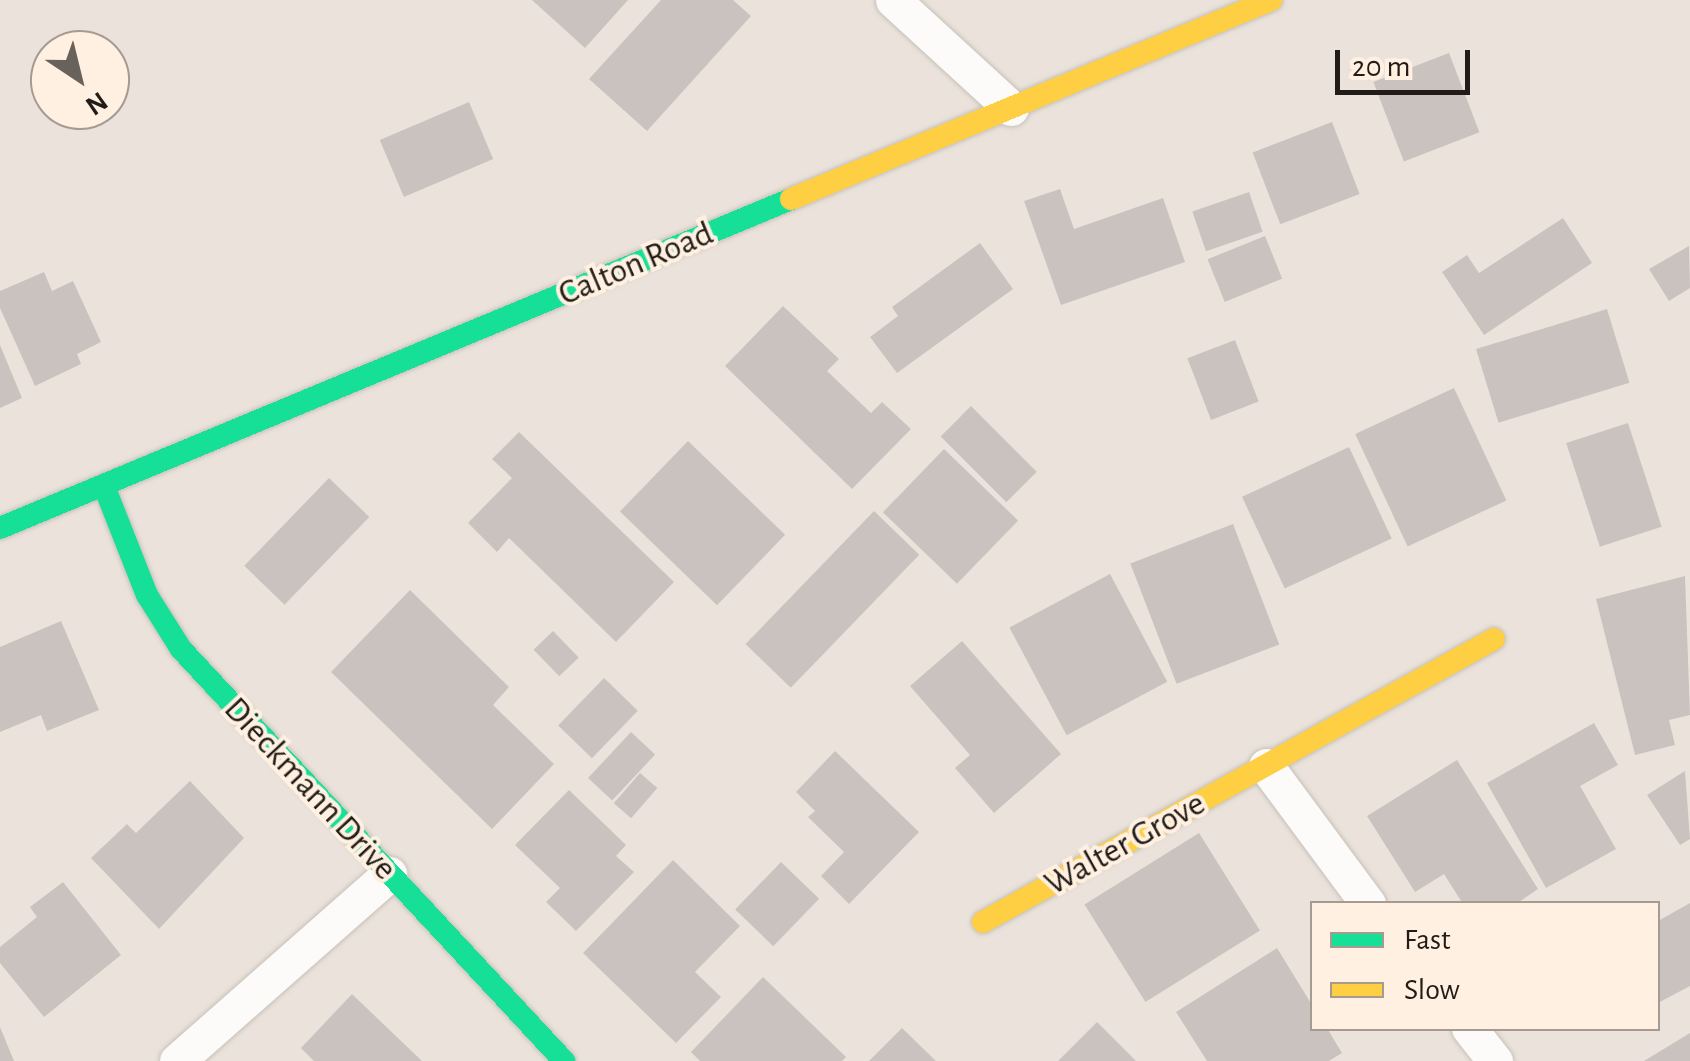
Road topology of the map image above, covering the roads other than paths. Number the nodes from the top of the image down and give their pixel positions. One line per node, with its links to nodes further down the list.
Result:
1 (893, 0): 3 (street)
2 (1272, 0): 3 (main road, Calton Road)
3 (1012, 108): 4 (main road, Calton Road)
4 (104, 486): 5 (main road, Calton Road); 8 (main road, Dieckmann Drive)
5 (0, 528)
6 (1494, 639): 7 (main road, Walter Grove)
7 (1266, 766): 9 (street); 10 (main road, Walter Grove)
8 (389, 874): 12 (street); 13 (main road, Dieckmann Drive)
9 (1366, 901)
10 (983, 922)
11 (1471, 1031): 14 (street)
12 (177, 1061)
13 (564, 1061)
14 (1495, 1061)

